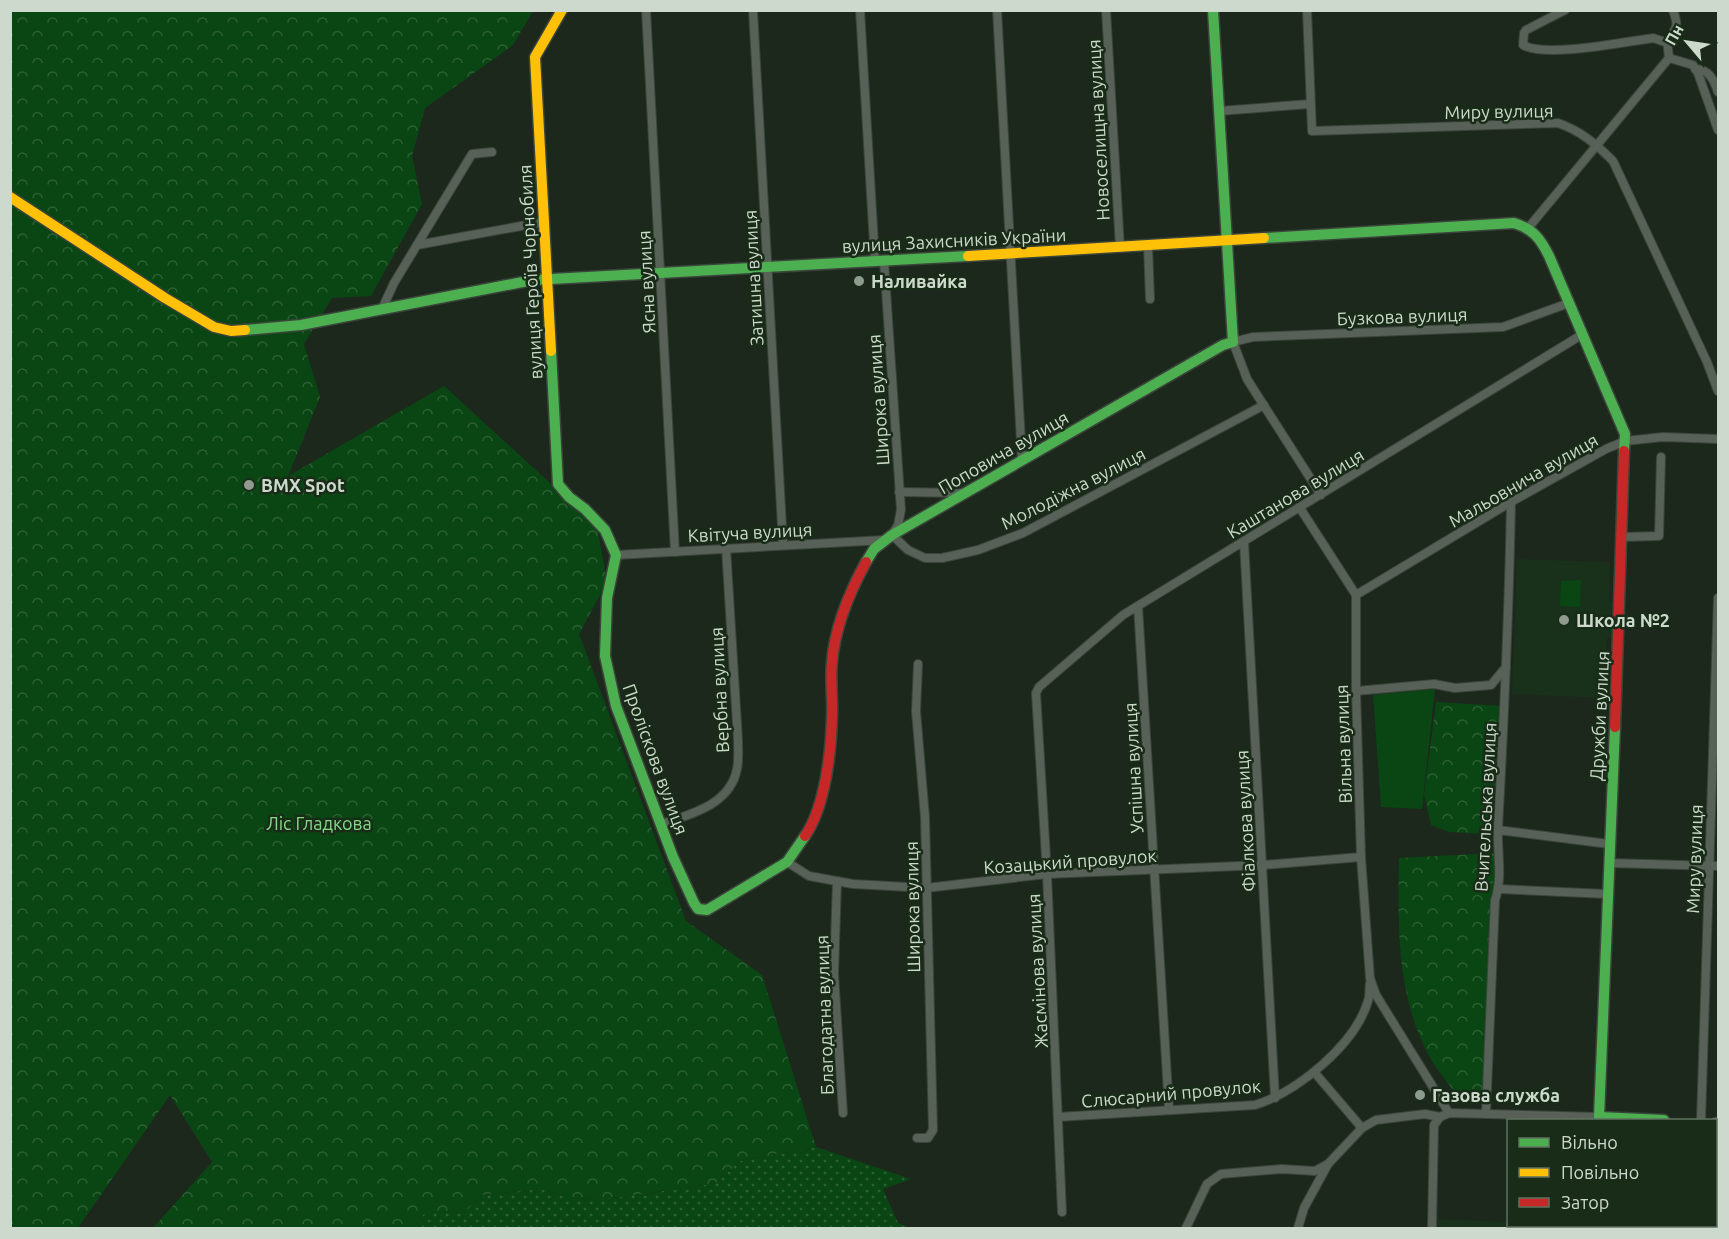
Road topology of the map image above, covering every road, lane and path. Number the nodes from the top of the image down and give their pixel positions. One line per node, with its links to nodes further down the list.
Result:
1 (562, 10): 21 (street, вулиця Героїв Чорнобиля)
2 (646, 10): 30 (street, Ясна вулиця)
3 (753, 10): 29 (street, Затишна вулиця)
4 (860, 10): 28 (street, Широка вулиця)
5 (997, 10): 27 (street)
6 (1106, 10): 26 (street, Новоселищна вулиця)
7 (1213, 10): 16 (street)
8 (1307, 10): 15 (street, Миру вулиця)
9 (1566, 10): 11 (street)
10 (1673, 10): 11 (street)
11 (1668, 43): 12 (street)
12 (1669, 58): 13 (street); 18 (street)
13 (1695, 69): 14 (street); 17 (street)
14 (1719, 92)
15 (1310, 104): 16 (street); 18 (street, Миру вулиця)
16 (1219, 111): 23 (street)
17 (1719, 130)
18 (1597, 144): 22 (street); 37 (street, Миру вулиця)
19 (492, 152): 24 (street)
20 (10, 197): 34 (street, вулиця Захисників України)
21 (543, 222): 24 (street); 31 (street, вулиця Героїв Чорнобиля)
22 (1529, 227): 23 (street, вулиця Захисників України); 33 (street, Дружби вулиця)
23 (1227, 241): 25 (street, вулиця Захисників України); 36 (street)
24 (417, 245): 34 (street)
25 (1148, 246): 26 (street, вулиця Захисників України); 32 (street)
26 (1120, 248): 27 (street, вулиця Захисників України)
27 (1011, 254): 28 (street, вулиця Захисників України); 42 (street)
28 (879, 261): 29 (street, вулиця Захисників України); 43 (street, Широка вулиця)
29 (768, 267): 30 (street, вулиця Захисників України); 51 (street, Затишна вулиця)
30 (660, 273): 31 (street, вулиця Захисників України); 53 (street, Ясна вулиця)
31 (547, 279): 34 (street, вулиця Захисників України); 54 (street, вулиця Героїв Чорнобиля)
32 (1150, 299)
33 (1569, 303): 35 (street, Дружби вулиця); 36 (street, Бузкова вулиця)
34 (382, 309)
35 (1583, 334): 40 (street, Дружби вулиця); 45 (street, Каштанова вулиця)
36 (1233, 342): 38 (street); 42 (street, Поповича вулиця)
37 (1719, 391)
38 (1264, 405): 45 (street); 49 (street, Молодіжна вулиця)
39 (1719, 439): 40 (street, Мальовнича вулиця)
40 (1625, 441): 46 (street, Мальовнича вулиця); 48 (street, Дружби вулиця)
41 (1661, 457): 48 (street)
42 (1022, 460): 44 (street, Поповича вулиця)
43 (899, 492): 44 (street); 49 (street, Широка вулиця)
44 (965, 493): 49 (street, Поповича вулиця)
45 (1321, 495): 47 (street, Каштанова вулиця)
46 (1511, 502): 55 (street, Мальовнича вулиця); 59 (street, Вчительська вулиця)
47 (1299, 508): 50 (street, Каштанова вулиця); 55 (street)
48 (1623, 537): 64 (street, Дружби вулиця)
49 (888, 538): 51 (street, Квітуча вулиця); 66 (street, Поповича вулиця)
50 (1244, 542): 57 (street, Каштанова вулиця); 68 (street, Фіалкова вулиця)
51 (783, 544): 52 (street, Квітуча вулиця)
52 (726, 548): 53 (street, Квітуча вулиця); 62 (street, Вербна вулиця)
53 (675, 552): 54 (street, Квітуча вулиця)
54 (616, 555): 62 (street, Проліскова вулиця)
55 (1356, 595): 60 (street, Вільна вулиця)
56 (1719, 598): 69 (street, Миру вулиця)
57 (1138, 606): 61 (street, Каштанова вулиця); 71 (street, Успішна вулиця)
58 (918, 664): 74 (street, Широка вулиця)
59 (1506, 667): 60 (street); 63 (street, Вчительська вулиця)
60 (1356, 691): 65 (street, Вільна вулиця)
61 (1036, 693): 72 (street, Жасмінова вулиця)
62 (662, 824): 77 (street, Проліскова вулиця)
63 (1498, 830): 64 (street); 75 (street, Вчительська вулиця)
64 (1609, 844): 67 (street, Дружби вулиця)
65 (1361, 857): 68 (street, Козацький провулок); 78 (street, Вільна вулиця)
66 (787, 862): 73 (street, Козацький провулок); 77 (street, Поповича вулиця)
67 (1609, 863): 69 (street); 76 (street, Дружби вулиця)
68 (1263, 865): 71 (street, Козацький провулок); 80 (street, Фіалкова вулиця)
69 (1709, 866): 70 (street); 88 (street, Миру вулиця)
70 (1719, 866)
71 (1154, 870): 72 (street, Козацький провулок); 81 (street, Успішна вулиця)
72 (1047, 874): 74 (street, Козацький провулок); 85 (street, Жасмінова вулиця)
73 (837, 881): 74 (street, Козацький провулок); 82 (street, Благодатна вулиця)
74 (926, 888): 90 (street, Широка вулиця)
75 (1499, 889): 76 (street); 84 (street, Вчительська вулиця)
76 (1607, 894): 87 (street, Дружби вулиця)
77 (707, 910)
78 (1370, 978): 79 (street, Слюсарний провулок); 83 (street, Вільна вулиця)
79 (1315, 1073): 80 (street, Слюсарний провулок); 89 (street)
80 (1275, 1098): 81 (street, Слюсарний провулок)
81 (1169, 1109): 85 (street, Слюсарний провулок)
82 (843, 1113)
83 (1449, 1113): 84 (street); 86 (street)
84 (1486, 1113): 87 (street)
85 (1058, 1117): 92 (street, Жасмінова вулиця)
86 (1440, 1118): 89 (street); 95 (street)
87 (1599, 1119)
88 (1701, 1119)
89 (1362, 1128): 91 (street)
90 (917, 1138)
91 (1328, 1164): 93 (street); 94 (street)
92 (1062, 1212)
93 (1186, 1228)
94 (1298, 1228)
95 (1432, 1228)

